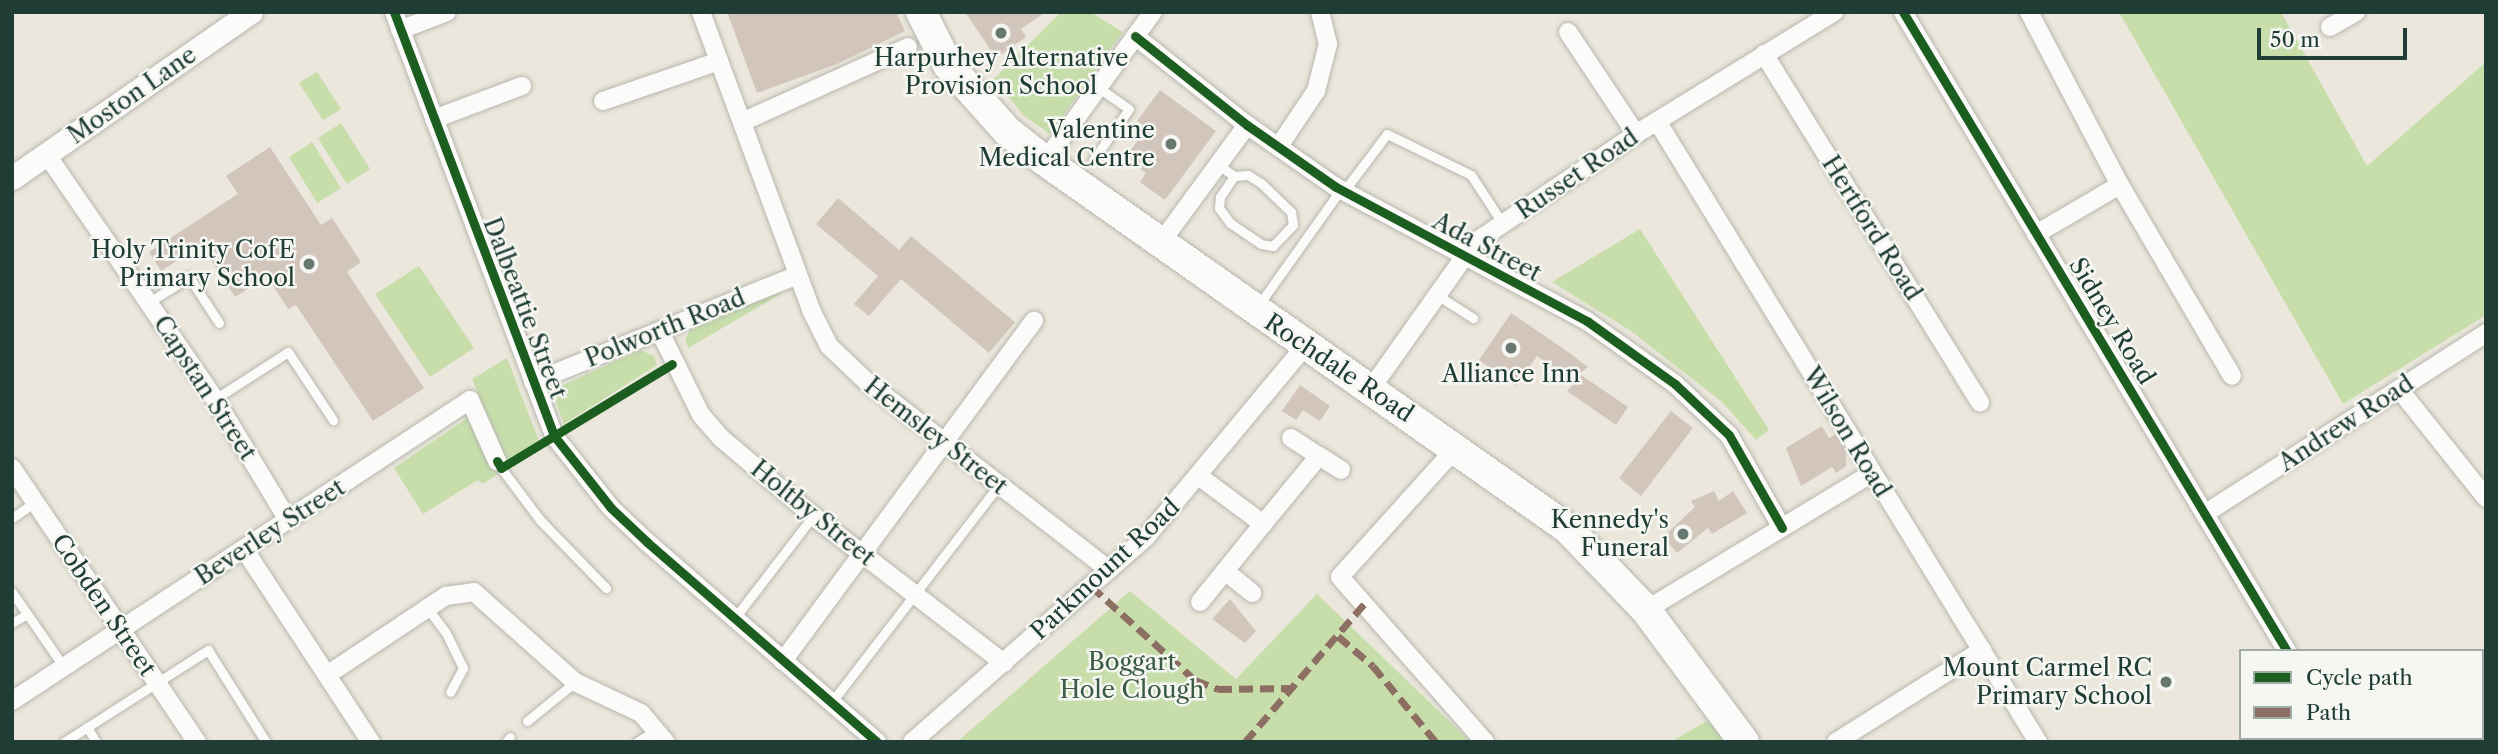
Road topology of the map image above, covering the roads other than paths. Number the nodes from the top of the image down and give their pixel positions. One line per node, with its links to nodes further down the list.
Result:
1 (251, 12): 28 (street, Moston Lane)
2 (394, 12): 13 (street, Dalbeattie Street)
3 (447, 12): 13 (street)
4 (701, 12): 18 (street, Hemsley Street)
5 (921, 12): 30 (main road, Rochdale Road)
6 (1153, 12): 15 (street)
7 (1320, 12): 27 (street)
8 (1834, 12): 17 (street, Russet Road)
9 (1903, 12): 37 (street, Sidney Road)
10 (2029, 12): 34 (street)
11 (2356, 12): 12 (street)
12 (2330, 27)
13 (400, 30): 22 (street, Dalbeattie Street)
14 (1568, 32): 26 (street)
15 (1135, 36): 20 (street); 25 (street, Ada Street)
16 (908, 47): 24 (street)
17 (1764, 54): 23 (street, Russet Road); 55 (street, Hertford Road)
18 (719, 61): 21 (street); 24 (street, Hemsley Street)
19 (522, 86): 22 (street)
20 (1098, 88): 29 (lane); 30 (street)
21 (603, 101)
22 (434, 119): 51 (street, Dalbeattie Street)
23 (1657, 121): 26 (street, Russet Road); 64 (street, Wilson Road)
24 (742, 122): 40 (street, Hemsley Street)
25 (1247, 125): 27 (street, Ada Street); 31 (street)
26 (1636, 134): 36 (street, Russet Road)
27 (1279, 146): 35 (street, Ada Street)
28 (47, 155): 33 (street, Moston Lane); 42 (street, Capstan Street)
29 (1093, 160)
30 (1045, 161): 38 (main road, Rochdale Road)
31 (1217, 164): 32 (lane); 38 (street)
32 (1234, 176): 32 (lane)
33 (12, 178)
34 (2120, 185): 37 (street); 50 (street)
35 (1342, 190): 36 (lane); 39 (street, Ada Street); 43 (lane)
36 (1503, 224): 39 (street, Russet Road)
37 (2036, 234): 69 (street, Sidney Road)
38 (1159, 245): 43 (main road, Rochdale Road)
39 (1462, 256): 41 (street, Russet Road); 74 (street, Ada Street)
40 (798, 275): 47 (street, Polworth Road); 58 (street, Hemsley Street)
41 (1437, 295): 44 (lane); 53 (street, Russet Road)
42 (149, 302): 46 (lane); 54 (street, Capstan Street)
43 (1255, 311): 49 (main road, Rochdale Road)
44 (1473, 318)
45 (1034, 320): 58 (street)
46 (219, 323)
47 (660, 331): 51 (street, Polworth Road); 70 (street, Holtby Street)
48 (2486, 333): 52 (street, Andrew Road)
49 (1306, 345): 53 (main road, Rochdale Road); 65 (street, Parkmount Road)
50 (2232, 376)
51 (533, 382): 87 (street, Dalbeattie Street)
52 (2399, 389): 67 (street); 69 (street, Andrew Road)
53 (1370, 390): 59 (main road, Rochdale Road)
54 (215, 399): 56 (lane); 72 (street, Capstan Street)
55 (1980, 403)
56 (333, 420)
57 (1291, 438): 60 (street)
58 (946, 443): 66 (street, Hemsley Street); 76 (street)
59 (1456, 448): 85 (main road, Rochdale Road); 112 (street)
60 (1319, 456): 63 (street); 73 (street)
61 (499, 464): 72 (street, Beverley Street); 79 (lane)
62 (12, 468): 68 (street, Cobden Street)
63 (1341, 470)
64 (1872, 473): 74 (street); 91 (street, Wilson Road)
65 (1200, 477): 73 (street); 77 (street, Parkmount Road)
66 (999, 485): 77 (street, Hemsley Street); 82 (lane)
67 (2486, 498)
68 (35, 502): 71 (lane); 89 (street, Cobden Street)
69 (2206, 513): 90 (street, Sidney Road)
70 (813, 516): 76 (street, Holtby Street); 87 (lane)
71 (12, 518)
72 (288, 520): 75 (street, Beverley Street)
73 (1262, 524): 78 (street)
74 (1782, 528): 85 (street)
75 (244, 549): 89 (street, Beverley Street); 95 (street)
76 (863, 554): 82 (street, Holtby Street); 92 (street)
77 (1109, 570): 93 (street, Parkmount Road)
78 (1225, 571): 81 (street); 83 (street)
79 (606, 588)
80 (12, 592): 86 (lane)
81 (1252, 593)
82 (915, 594): 93 (street, Holtby Street); 100 (lane)
83 (1200, 602)
84 (428, 608): 95 (street); 97 (street); 98 (lane)
85 (1646, 610): 113 (main road, Rochdale Road)
86 (27, 614): 88 (lane); 94 (lane)
87 (734, 619): 92 (street, Dalbeattie Street)
88 (12, 623)
89 (120, 631): 94 (street, Beverley Street); 96 (street, Cobden Street)
90 (2286, 649)
91 (1982, 650): 114 (street); 115 (street, Wilson Road)
92 (783, 661): 100 (street, Dalbeattie Street)
93 (1004, 663): 111 (street, Parkmount Road)
94 (64, 667): 99 (street, Beverley Street)
95 (327, 675): 108 (street)
96 (156, 682): 102 (lane); 106 (street, Cobden Street); 107 (lane)
97 (575, 682): 101 (lane); 103 (street)
98 (450, 692)
99 (12, 701)
100 (831, 703): 110 (street, Dalbeattie Street)
101 (527, 721)
102 (87, 727): 104 (lane); 105 (lane)
103 (661, 736): 109 (lane)
104 (64, 742)
105 (96, 742)
106 (197, 742)
107 (266, 742)
108 (371, 742)
109 (637, 742)
110 (877, 742)
111 (912, 742)
112 (1485, 742)
113 (1744, 742)
114 (1836, 742)
115 (2038, 742)

